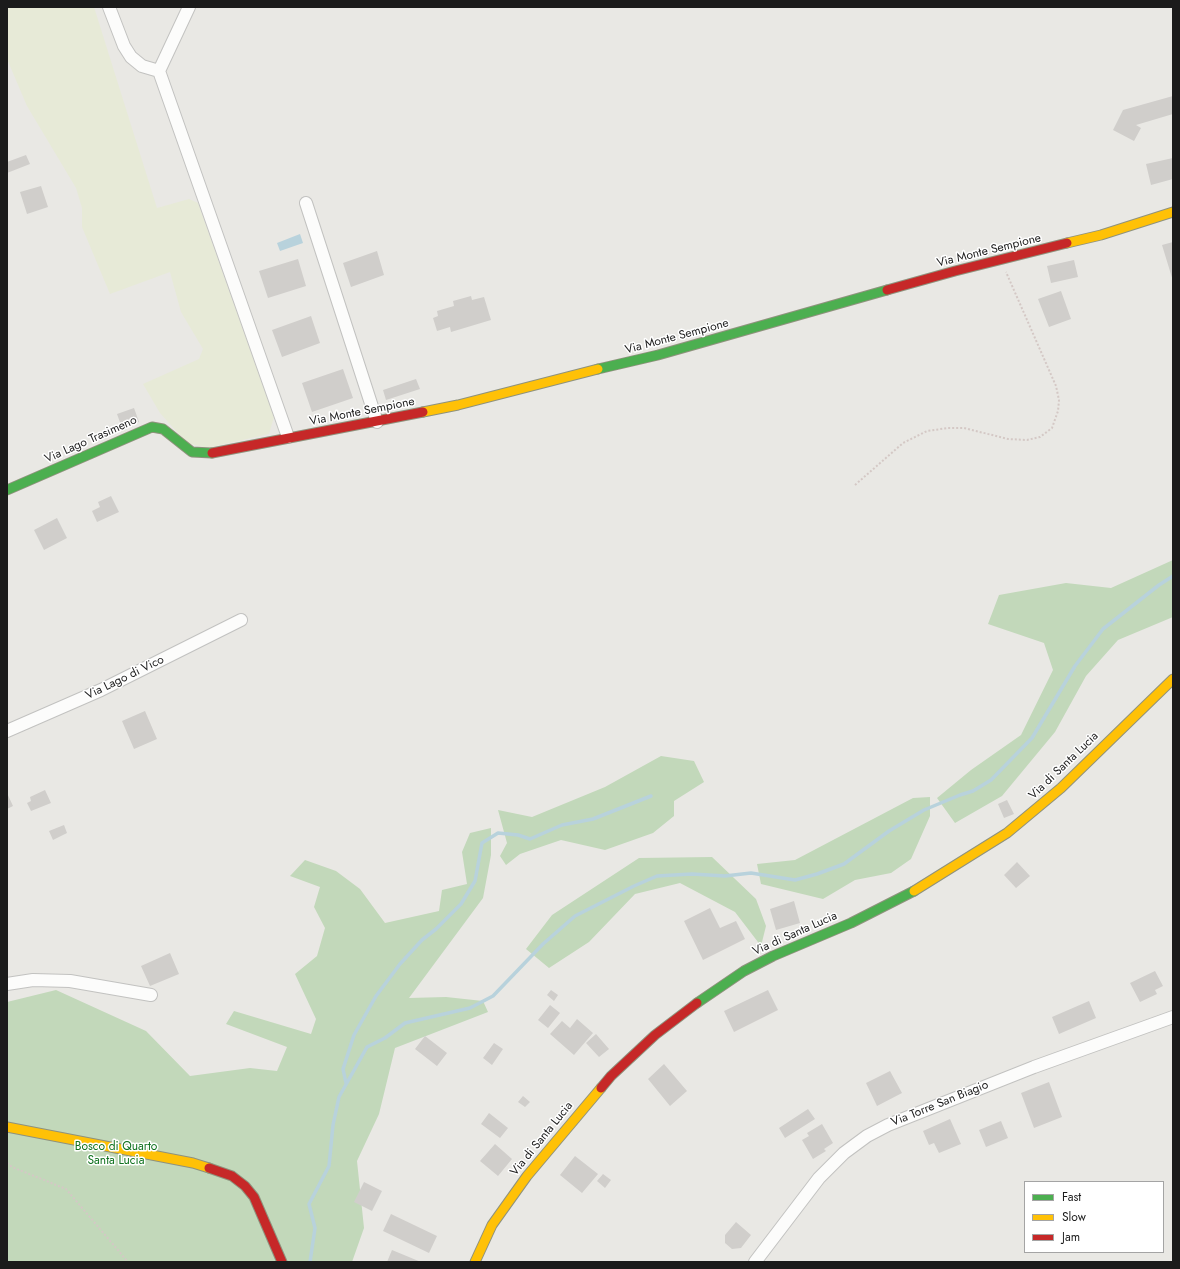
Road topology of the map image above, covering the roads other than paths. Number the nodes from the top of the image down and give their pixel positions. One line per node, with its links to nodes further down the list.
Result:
1 (109, 7): 3 (street)
2 (189, 7): 3 (street)
3 (159, 71): 7 (street)
4 (306, 203): 6 (street)
5 (1173, 212): 6 (street, Via Monte Sempione)
6 (377, 422): 7 (street, Via Monte Sempione)
7 (288, 437): 8 (street, Via Monte Sempione)
8 (182, 445): 9 (street, Via Lago Trasimeno)
9 (7, 490)
10 (241, 620): 12 (street, Via Lago di Vico)
11 (1173, 679): 18 (street, Via di Santa Lucia)
12 (7, 731)
13 (7, 984): 14 (street)
14 (151, 995)
15 (1173, 1017): 19 (street, Via Torre San Biagio)
16 (7, 1127): 17 (street)
17 (282, 1262)
18 (475, 1262)
19 (755, 1262)

